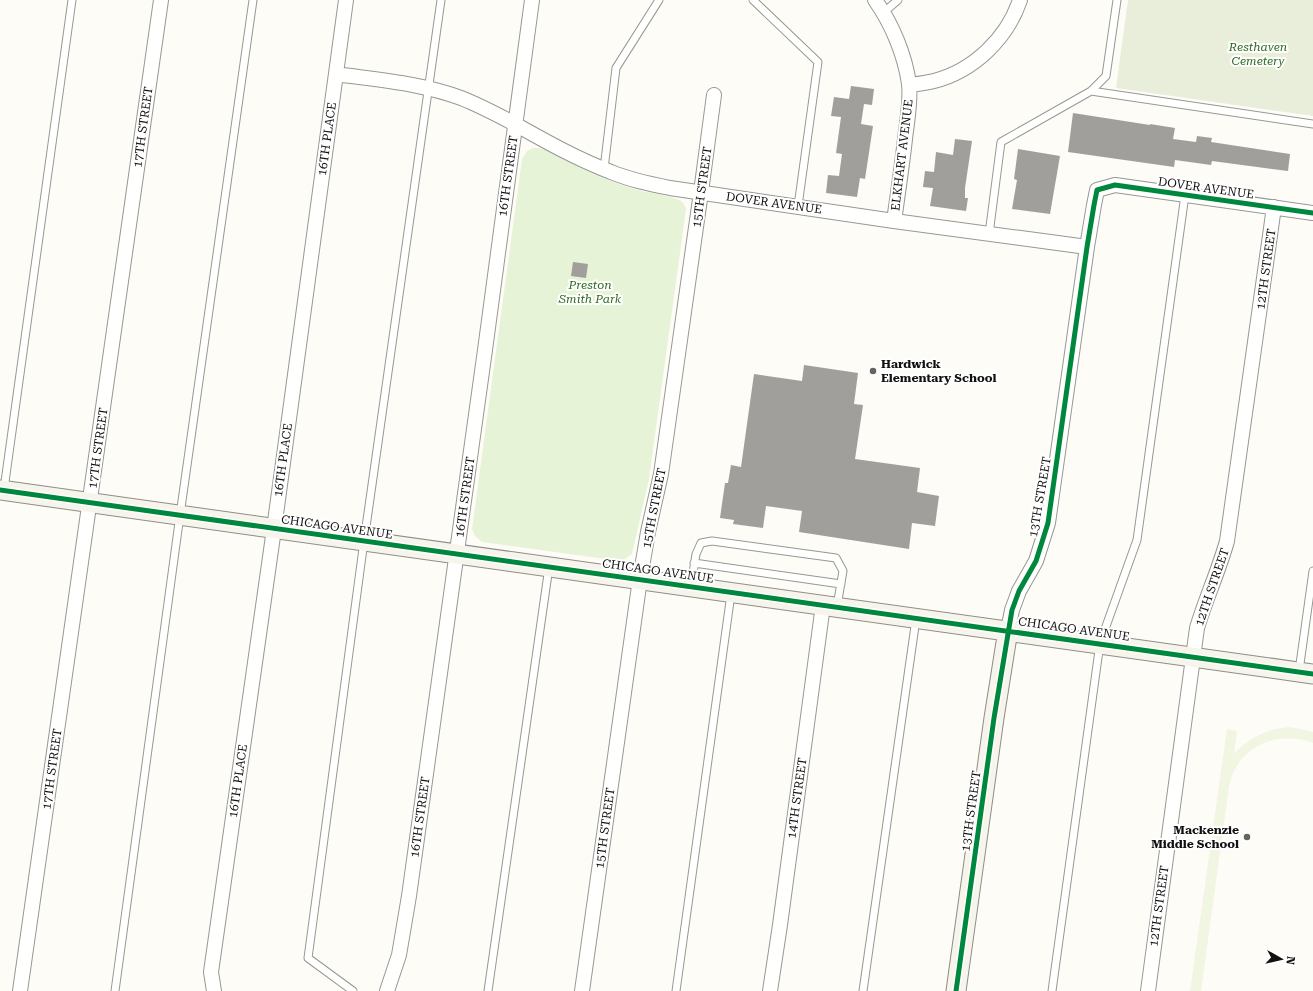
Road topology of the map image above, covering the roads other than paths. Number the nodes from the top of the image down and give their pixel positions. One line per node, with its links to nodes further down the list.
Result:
1 (72, 0): 31 (lane)
2 (161, 0): 32 (street, 17TH STREET)
3 (253, 0): 33 (lane)
4 (346, 0): 14 (street, 16TH PLACE)
5 (441, 0): 16 (lane)
6 (532, 0): 20 (street, 16TH STREET)
7 (659, 0): 21 (lane)
8 (753, 0): 25 (lane)
9 (875, 0): 13 (street, ELKHART AVENUE)
10 (898, 0): 13 (lane)
11 (1020, 0): 15 (street)
12 (1117, 0): 17 (lane)
13 (884, 12): 15 (street, ELKHART AVENUE)
14 (336, 74): 16 (street, DOVER AVENUE); 34 (street, 16TH PLACE)
15 (909, 85): 28 (street, ELKHART AVENUE)
16 (429, 89): 20 (street, DOVER AVENUE); 35 (lane)
17 (1091, 91): 19 (lane); 29 (lane)
18 (714, 95): 23 (street, 15TH STREET)
19 (1313, 124)
20 (515, 125): 21 (street, DOVER AVENUE); 36 (street, 16TH STREET)
21 (604, 169): 23 (street, DOVER AVENUE)
22 (1098, 190): 24 (street, DOVER AVENUE); 30 (street, 13TH STREET)
23 (701, 192): 25 (street, DOVER AVENUE); 40 (street, 15TH STREET)
24 (1185, 195): 26 (street, DOVER AVENUE); 47 (lane)
25 (798, 206): 28 (street, DOVER AVENUE)
26 (1274, 207): 27 (street, DOVER AVENUE); 48 (street, 12TH STREET)
27 (1313, 213)
28 (894, 221): 29 (street, DOVER AVENUE)
29 (989, 234): 30 (street, DOVER AVENUE)
30 (1087, 247): 46 (street, 13TH STREET)
31 (2, 490): 32 (street, CHICAGO AVENUE)
32 (90, 503): 33 (street, CHICAGO AVENUE); 50 (street, 17TH STREET)
33 (180, 515): 34 (street, CHICAGO AVENUE); 51 (lane)
34 (274, 528): 35 (street, CHICAGO AVENUE); 52 (street, 16TH PLACE)
35 (364, 541): 36 (street, CHICAGO AVENUE); 53 (lane)
36 (456, 554): 38 (street, CHICAGO AVENUE); 54 (street, 16TH STREET)
37 (694, 563): 41 (lane); 41 (lane); 42 (lane)
38 (549, 566): 40 (street, CHICAGO AVENUE); 55 (lane)
39 (1313, 571): 49 (lane)
40 (640, 579): 42 (street, CHICAGO AVENUE); 56 (street, 15TH STREET)
41 (841, 584): 44 (lane)
42 (691, 586): 43 (street, CHICAGO AVENUE)
43 (732, 592): 44 (street, CHICAGO AVENUE); 57 (lane)
44 (830, 606): 45 (street, CHICAGO AVENUE); 58 (street, 14TH STREET)
45 (916, 618): 46 (street, CHICAGO AVENUE); 59 (lane)
46 (1008, 630): 47 (street, CHICAGO AVENUE); 60 (street, 13TH STREET)
47 (1100, 643): 48 (street, CHICAGO AVENUE); 61 (lane)
48 (1194, 656): 49 (street, CHICAGO AVENUE); 62 (street, 12TH STREET)
49 (1306, 672)
50 (20, 991)
51 (115, 991)
52 (214, 991)
53 (353, 991)
54 (387, 991)
55 (488, 991)
56 (582, 991)
57 (676, 991)
58 (770, 991)
59 (863, 991)
60 (956, 991)
61 (1052, 991)
62 (1148, 991)

